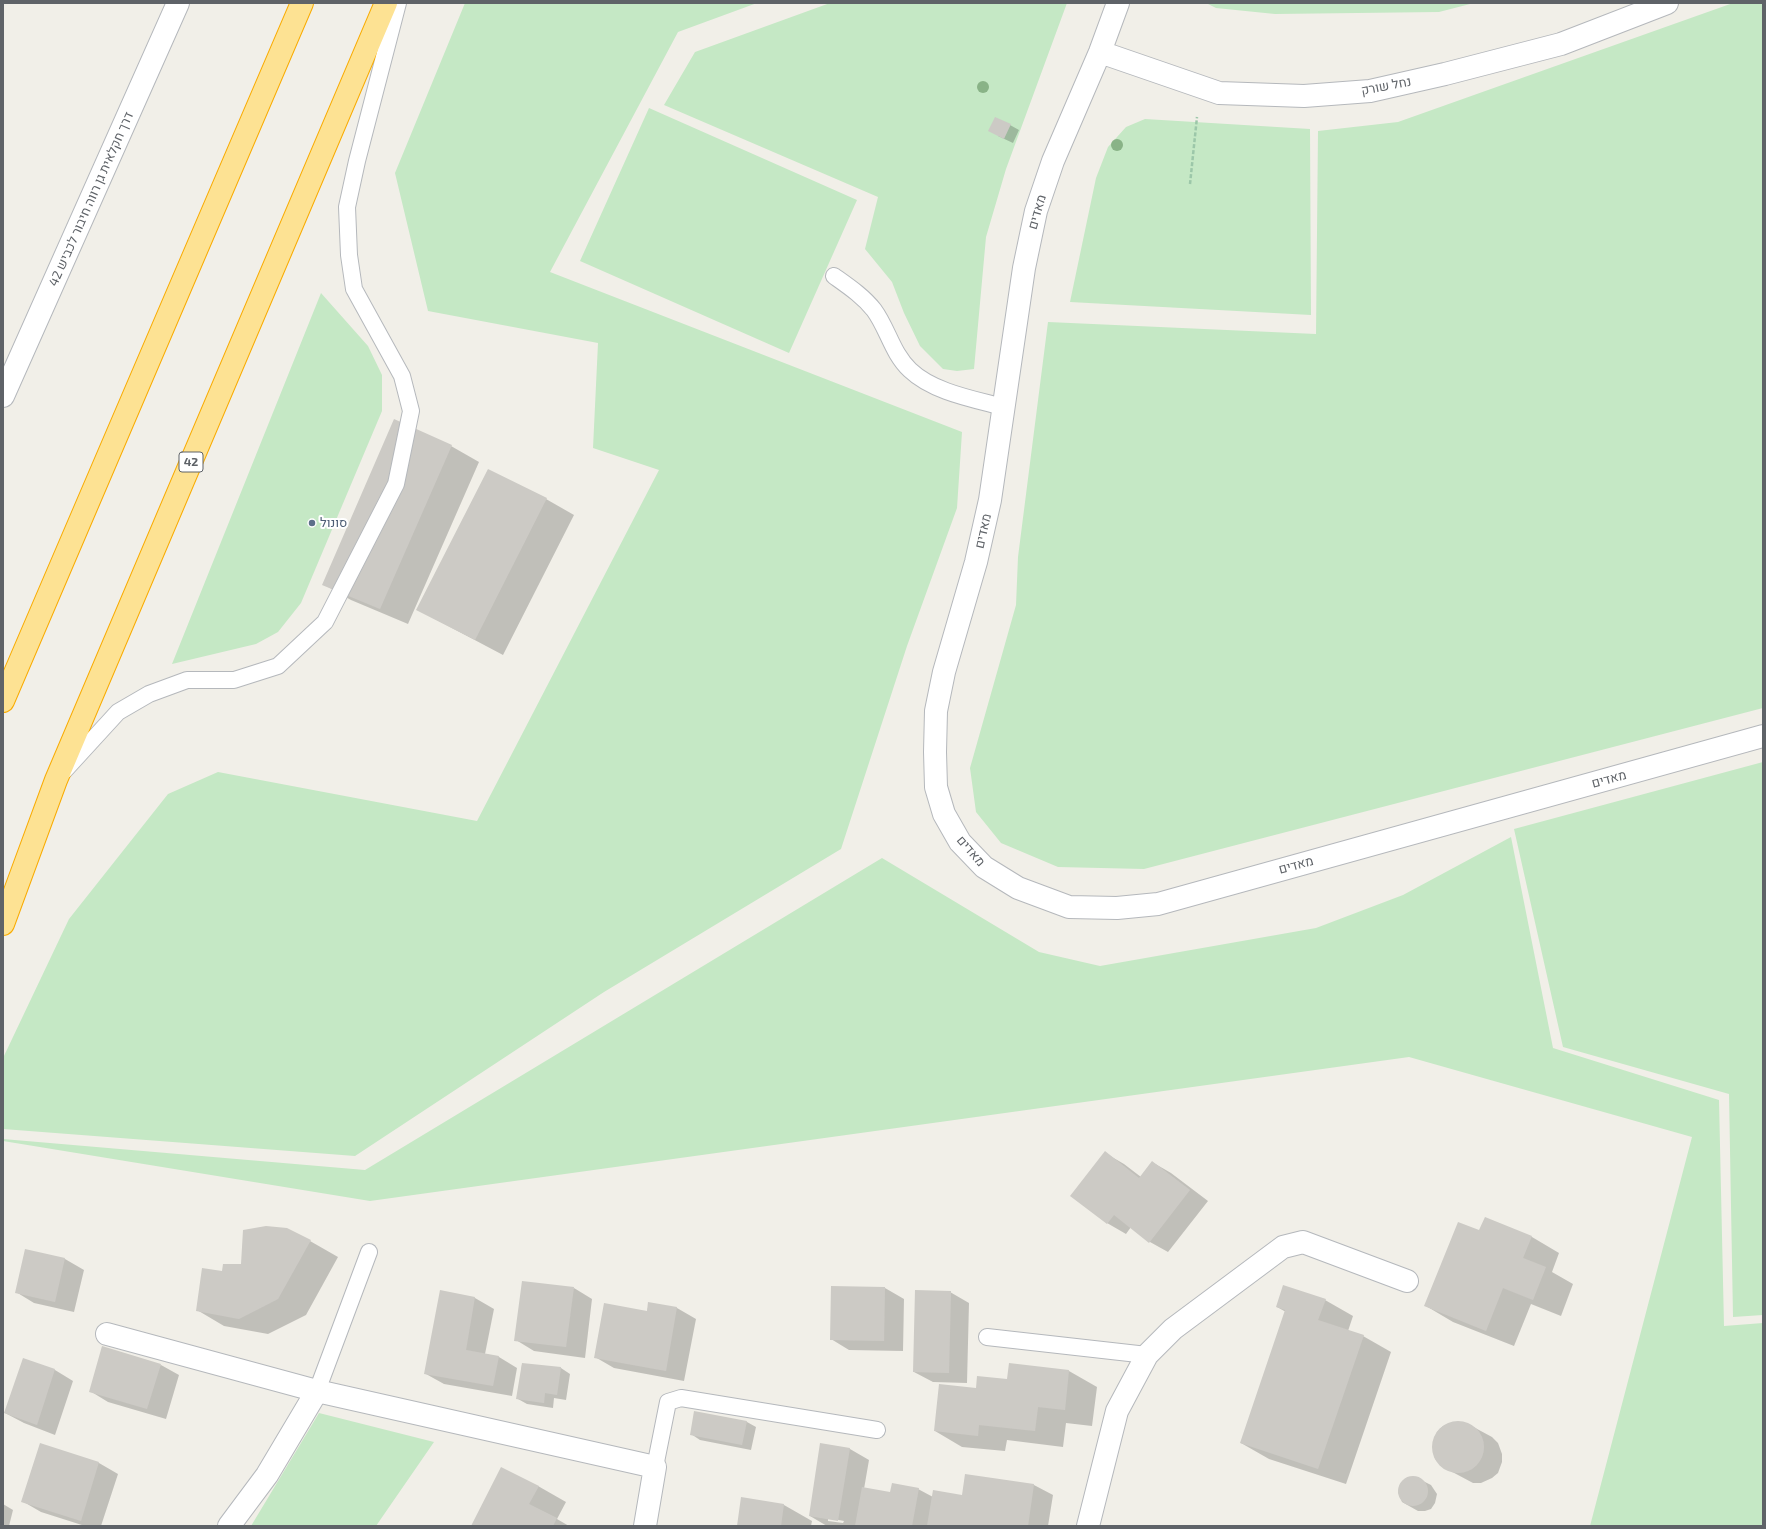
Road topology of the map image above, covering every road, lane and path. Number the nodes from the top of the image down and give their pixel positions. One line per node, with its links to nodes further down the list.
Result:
1 (178, 3): 11 (street, דרך חקלאית גן רווה חיבור לכביש 42)
2 (302, 3): 13 (highway)
3 (386, 3): 15 (highway, 42)
4 (398, 3): 15 (lane)
5 (1118, 3): 7 (street, מאדים)
6 (1666, 3): 8 (street, נחל שורק)
7 (1100, 52): 8 (street, נחל שורק); 12 (street, מאדים)
8 (1200, 87): 9 (path)
9 (1190, 184)
10 (834, 276): 12 (lane)
11 (3, 396)
12 (1003, 407): 14 (street, מאדים)
13 (3, 701)
14 (1763, 736)
15 (56, 780): 16 (highway, 42)
16 (3, 924)
17 (369, 1252): 22 (lane)
18 (1407, 1281): 21 (street)
19 (107, 1334): 22 (street)
20 (987, 1337): 21 (lane)
21 (1146, 1355): 27 (street)
22 (317, 1391): 24 (street); 25 (street)
23 (876, 1430): 24 (lane)
24 (655, 1467): 26 (street)
25 (229, 1526)
26 (645, 1526)
27 (1088, 1526)

